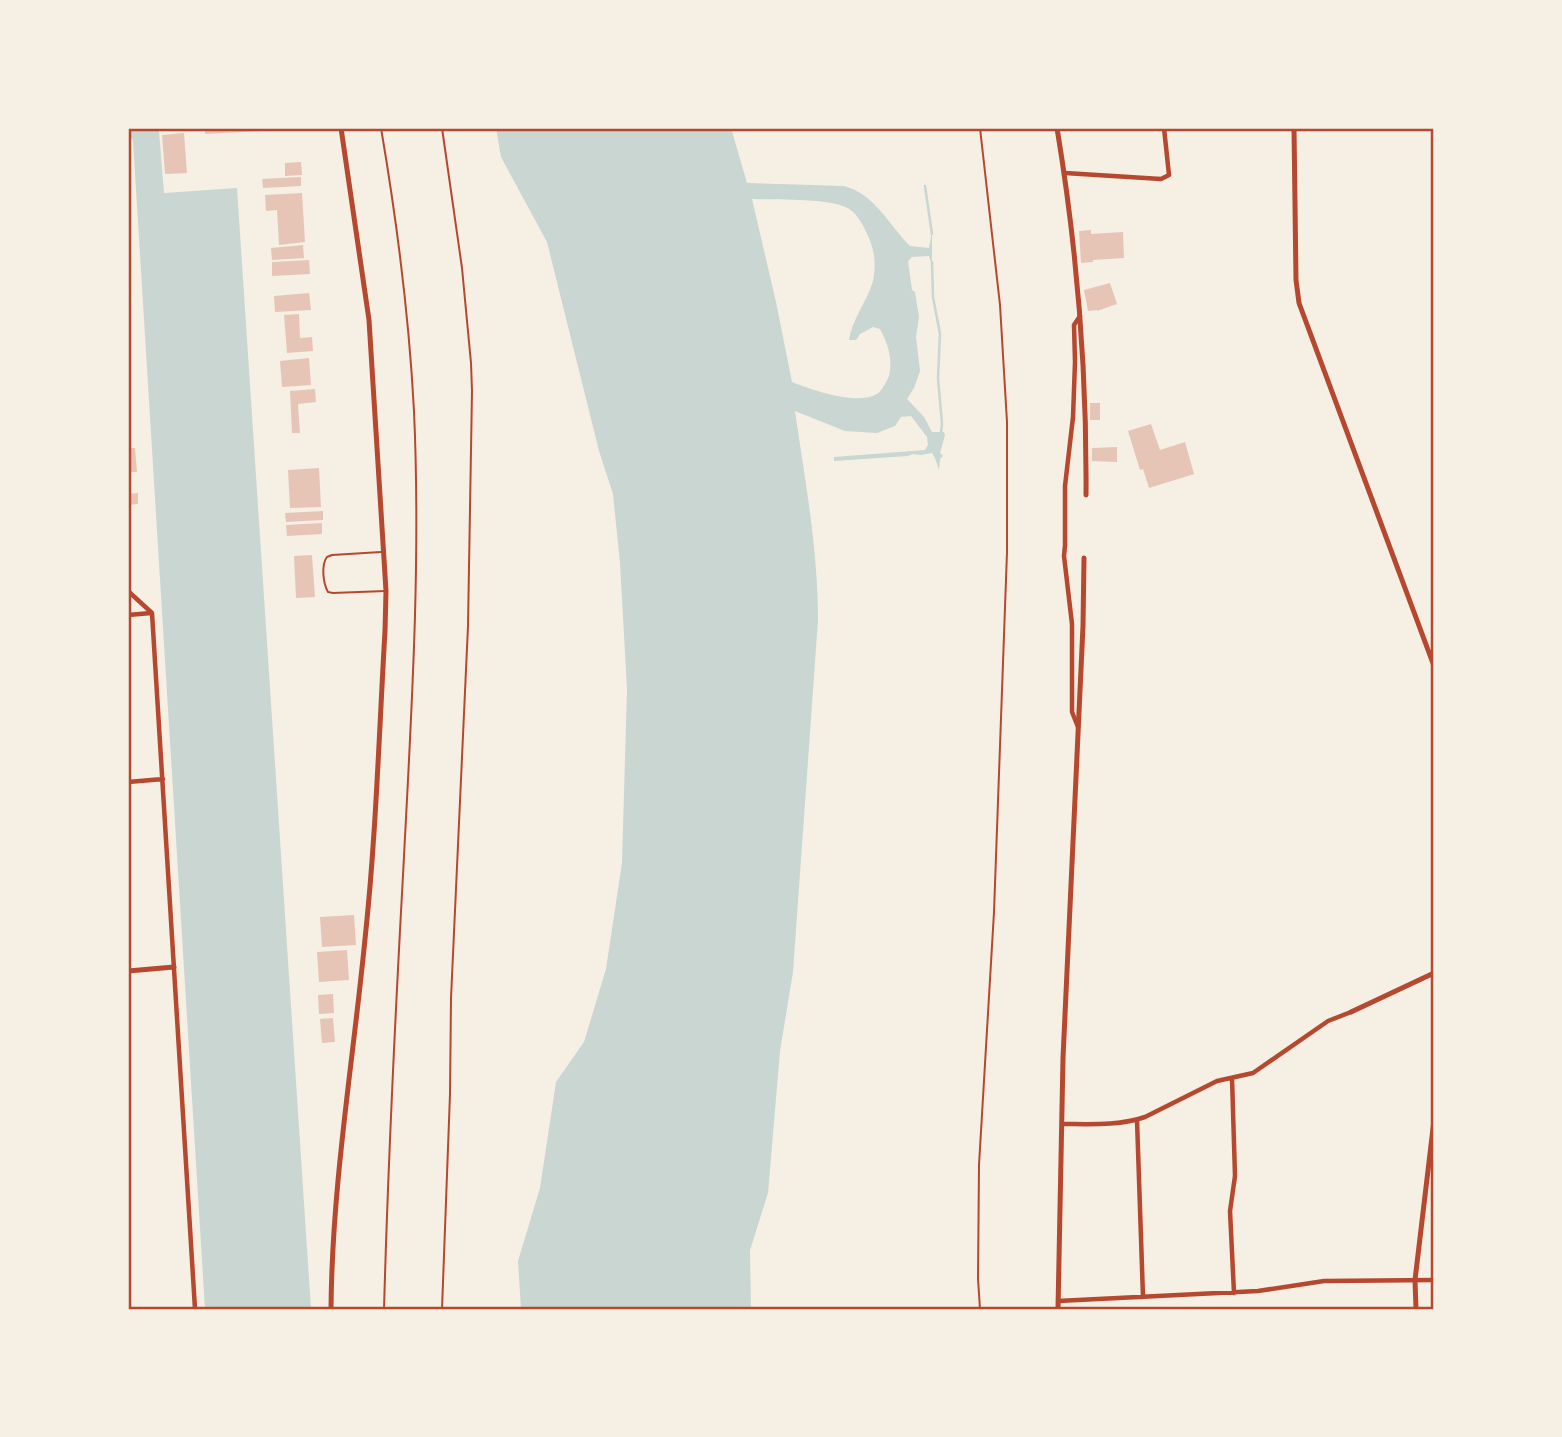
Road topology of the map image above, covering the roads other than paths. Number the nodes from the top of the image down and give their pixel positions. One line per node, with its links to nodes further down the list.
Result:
1 (341, 128): 8 (street)
2 (1057, 128): 5 (street)
3 (1164, 128): 5 (street)
4 (1294, 128): 14 (street)
5 (1065, 173): 6 (street)
6 (1081, 315): 7 (street); 15 (street)
7 (1086, 495)
8 (384, 552): 11 (street); 11 (lane)
9 (1084, 558): 15 (street)
10 (128, 591): 12 (street)
11 (386, 591): 32 (street)
12 (152, 613): 13 (street); 16 (street)
13 (128, 615)
14 (1434, 666)
15 (1078, 727): 25 (street)
16 (163, 779): 17 (street); 18 (street)
17 (128, 782)
18 (174, 967): 19 (street); 31 (street)
19 (128, 971)
20 (1434, 974): 21 (street)
21 (1350, 1012): 22 (street)
22 (1232, 1078): 23 (street); 28 (street)
23 (1137, 1120): 25 (street); 29 (street)
24 (1434, 1121): 26 (street)
25 (1062, 1124): 30 (street)
26 (1415, 1280): 27 (street); 28 (street); 34 (street)
27 (1434, 1280)
28 (1234, 1293): 29 (street)
29 (1143, 1297): 30 (street)
30 (1058, 1301): 33 (street)
31 (195, 1309)
32 (331, 1309)
33 (1058, 1309)
34 (1416, 1309)

